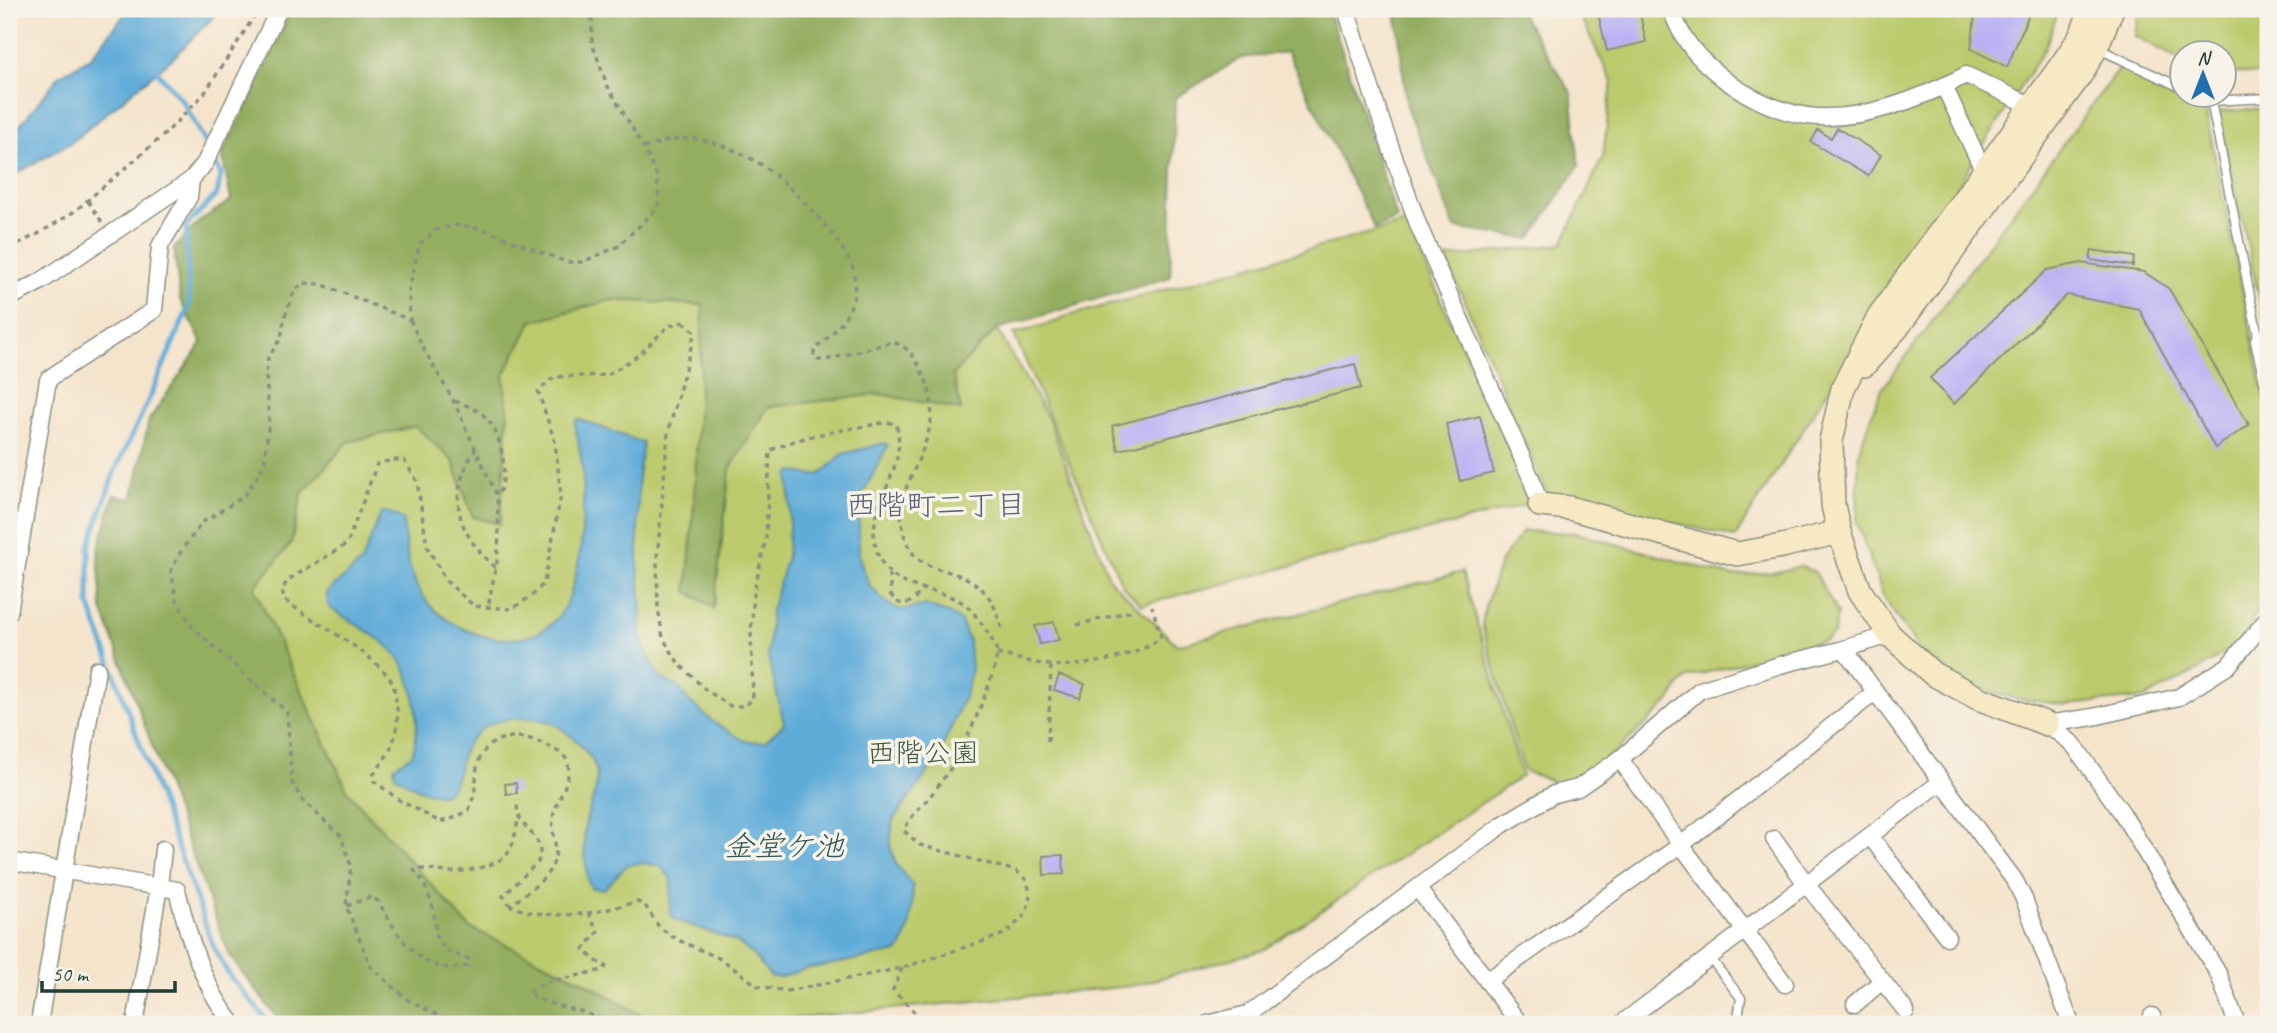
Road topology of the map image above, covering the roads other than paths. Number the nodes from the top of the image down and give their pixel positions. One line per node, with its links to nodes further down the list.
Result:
1 (279, 9): 14 (street)
2 (1346, 9): 19 (street)
3 (1671, 9): 8 (street)
4 (2091, 9): 11 (street)
5 (2112, 9): 6 (street)
6 (2096, 48): 7 (lane); 18 (street)
7 (2168, 81)
8 (1944, 86): 11 (street); 13 (street)
9 (2268, 98): 10 (lane)
10 (2238, 100)
11 (2032, 106): 13 (street)
12 (2212, 108): 16 (lane)
13 (1984, 172): 18 (street)
14 (191, 180): 15 (street); 21 (street)
15 (9, 298)
16 (2259, 341): 17 (street)
17 (2268, 380)
18 (1843, 388): 20 (street)
19 (1540, 505): 20 (street)
20 (1839, 532): 24 (street)
21 (11, 585): 22 (street)
22 (9, 612)
23 (2268, 618): 28 (street)
24 (1890, 635): 25 (street); 28 (street)
25 (1844, 649): 27 (street); 29 (street)
26 (97, 669): 36 (street)
27 (1875, 692): 30 (street); 33 (street)
28 (2048, 724): 56 (street)
29 (1620, 759): 33 (street); 39 (street)
30 (1941, 782): 31 (street); 55 (street)
31 (1870, 836): 37 (street); 41 (street)
32 (1774, 839): 37 (street)
33 (1681, 845): 40 (street); 43 (street)
34 (163, 849): 38 (street)
35 (9, 861): 36 (street)
36 (63, 871): 38 (street); 48 (street)
37 (1807, 885): 40 (street); 44 (street)
38 (159, 887): 49 (street); 50 (street)
39 (1418, 889): 43 (street); 51 (street)
40 (1745, 931): 42 (street); 45 (street)
41 (1947, 937)
42 (1710, 958): 53 (street); 54 (lane)
43 (1487, 981): 52 (street)
44 (1882, 981): 46 (street); 47 (street)
45 (1785, 984)
46 (1855, 1004)
47 (1906, 1011)
48 (39, 1024)
49 (135, 1024)
50 (233, 1024)
51 (1208, 1024)
52 (1520, 1024)
53 (1621, 1024)
54 (1737, 1024)
55 (2071, 1024)
56 (2238, 1024)

